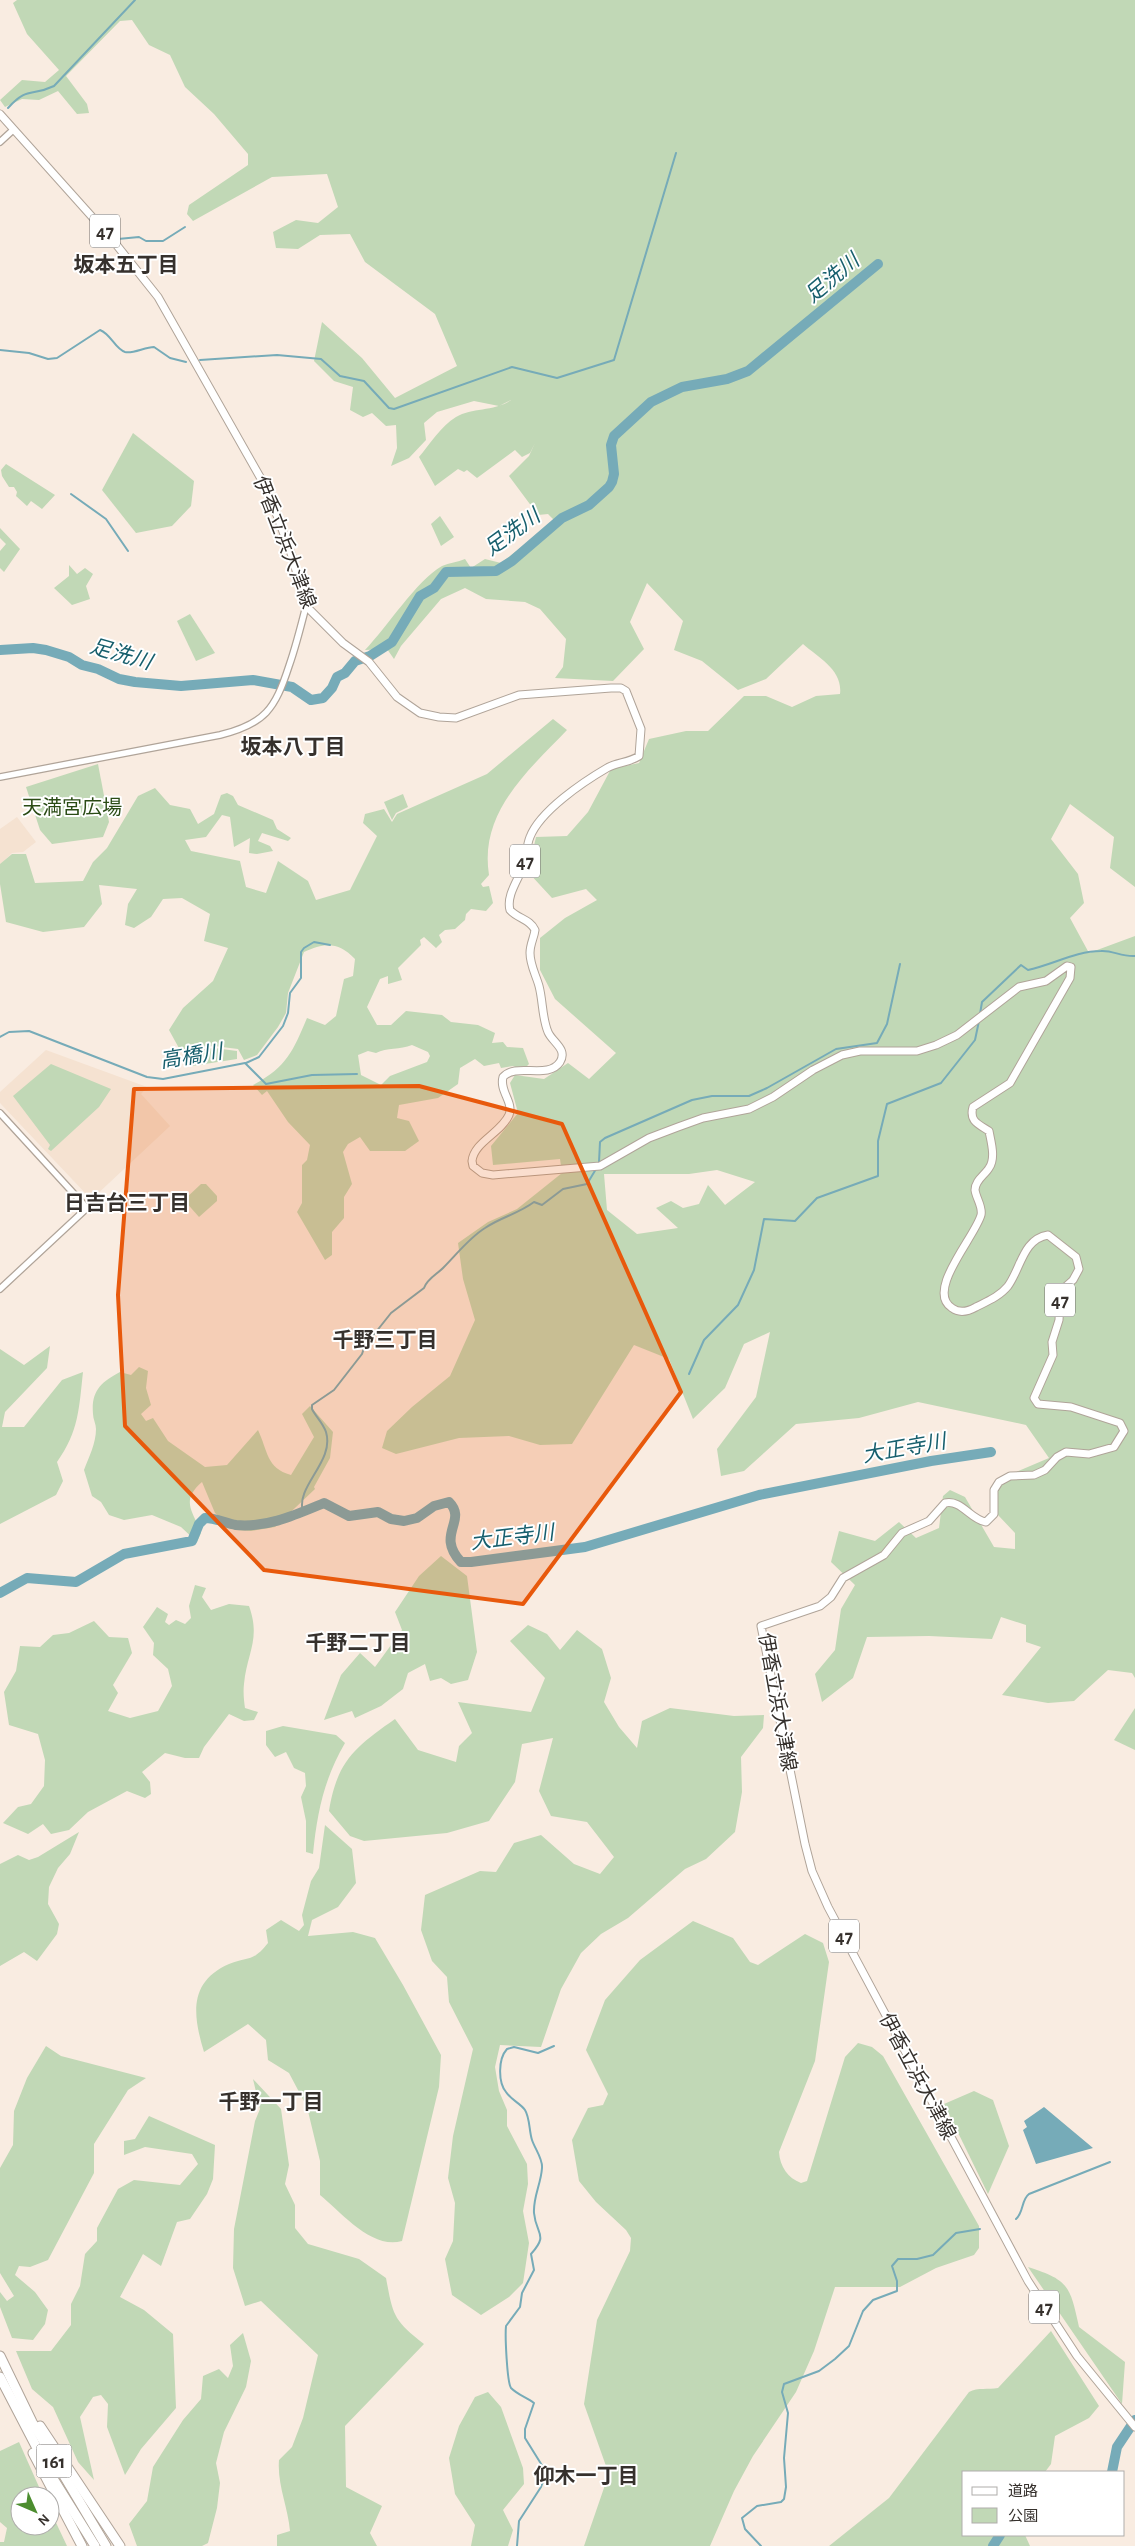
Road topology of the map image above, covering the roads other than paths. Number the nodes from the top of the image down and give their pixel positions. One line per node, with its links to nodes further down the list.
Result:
1 (0, 114): 2 (main road, 伊香立浜大津線 / 47)
2 (13, 130): 3 (street); 4 (main road, 伊香立浜大津線 / 47)
3 (0, 142)
4 (306, 606): 5 (street); 11 (main road, 伊香立浜大津線 / 47)
5 (0, 777)
6 (0, 1114): 7 (street)
7 (0, 1289)
8 (0, 2356): 9 (highway, 161)
9 (4, 2375): 10 (highway, 161); 14 (highway, 161); 15 (highway)
10 (8, 2393): 12 (highway); 13 (highway, 161)
11 (1135, 2427)
12 (82, 2546)
13 (95, 2546)
14 (106, 2546)
15 (120, 2546)

